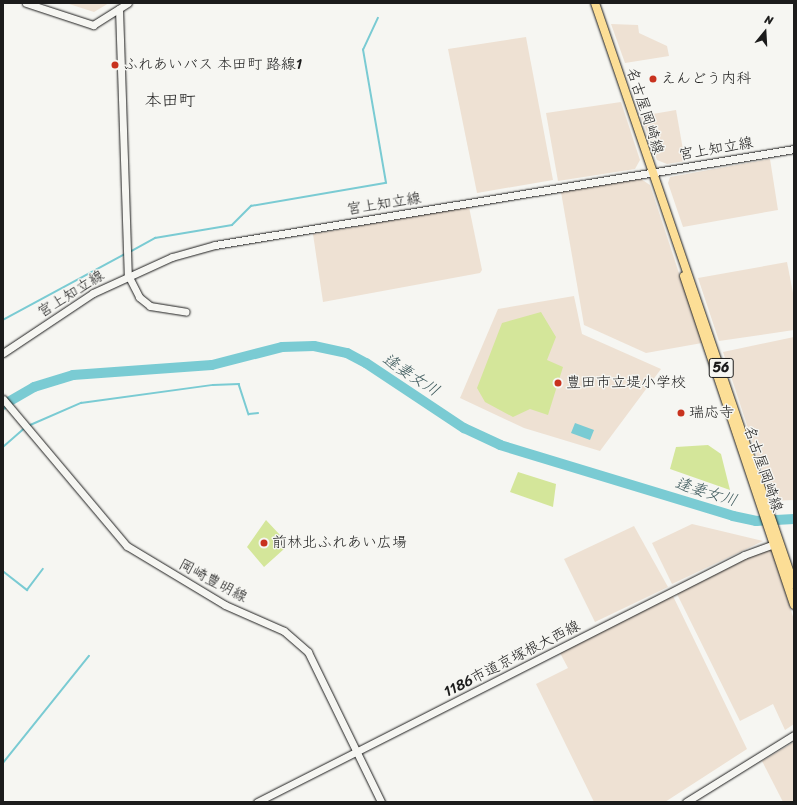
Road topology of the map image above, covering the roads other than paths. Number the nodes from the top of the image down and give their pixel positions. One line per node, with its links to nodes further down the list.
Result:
1 (26, 3): 4 (main road)
2 (128, 3): 4 (main road)
3 (595, 3): 6 (main road, 名古屋岡崎線 / 56)
4 (119, 9): 7 (main road)
5 (794, 149): 6 (main road, 宮上知立線)
6 (652, 174): 7 (main road, 宮上知立線); 11 (main road, 名古屋岡崎線 / 56)
7 (128, 275): 8 (main road); 9 (main road, 宮上知立線)
8 (186, 312)
9 (3, 353)
10 (3, 399): 15 (main road, 岡崎豊明線)
11 (776, 543): 12 (main road, 名古屋岡崎線 / 56); 13 (main road, 名古屋岡崎線 / 56); 15 (main road, 1186市道京塚根大西線)
12 (794, 585)
13 (794, 605)
14 (794, 735): 18 (main road)
15 (357, 752): 16 (main road, 1186市道京塚根大西線); 17 (main road, 岡崎豊明線)
16 (257, 802)
17 (381, 802)
18 (686, 802)

